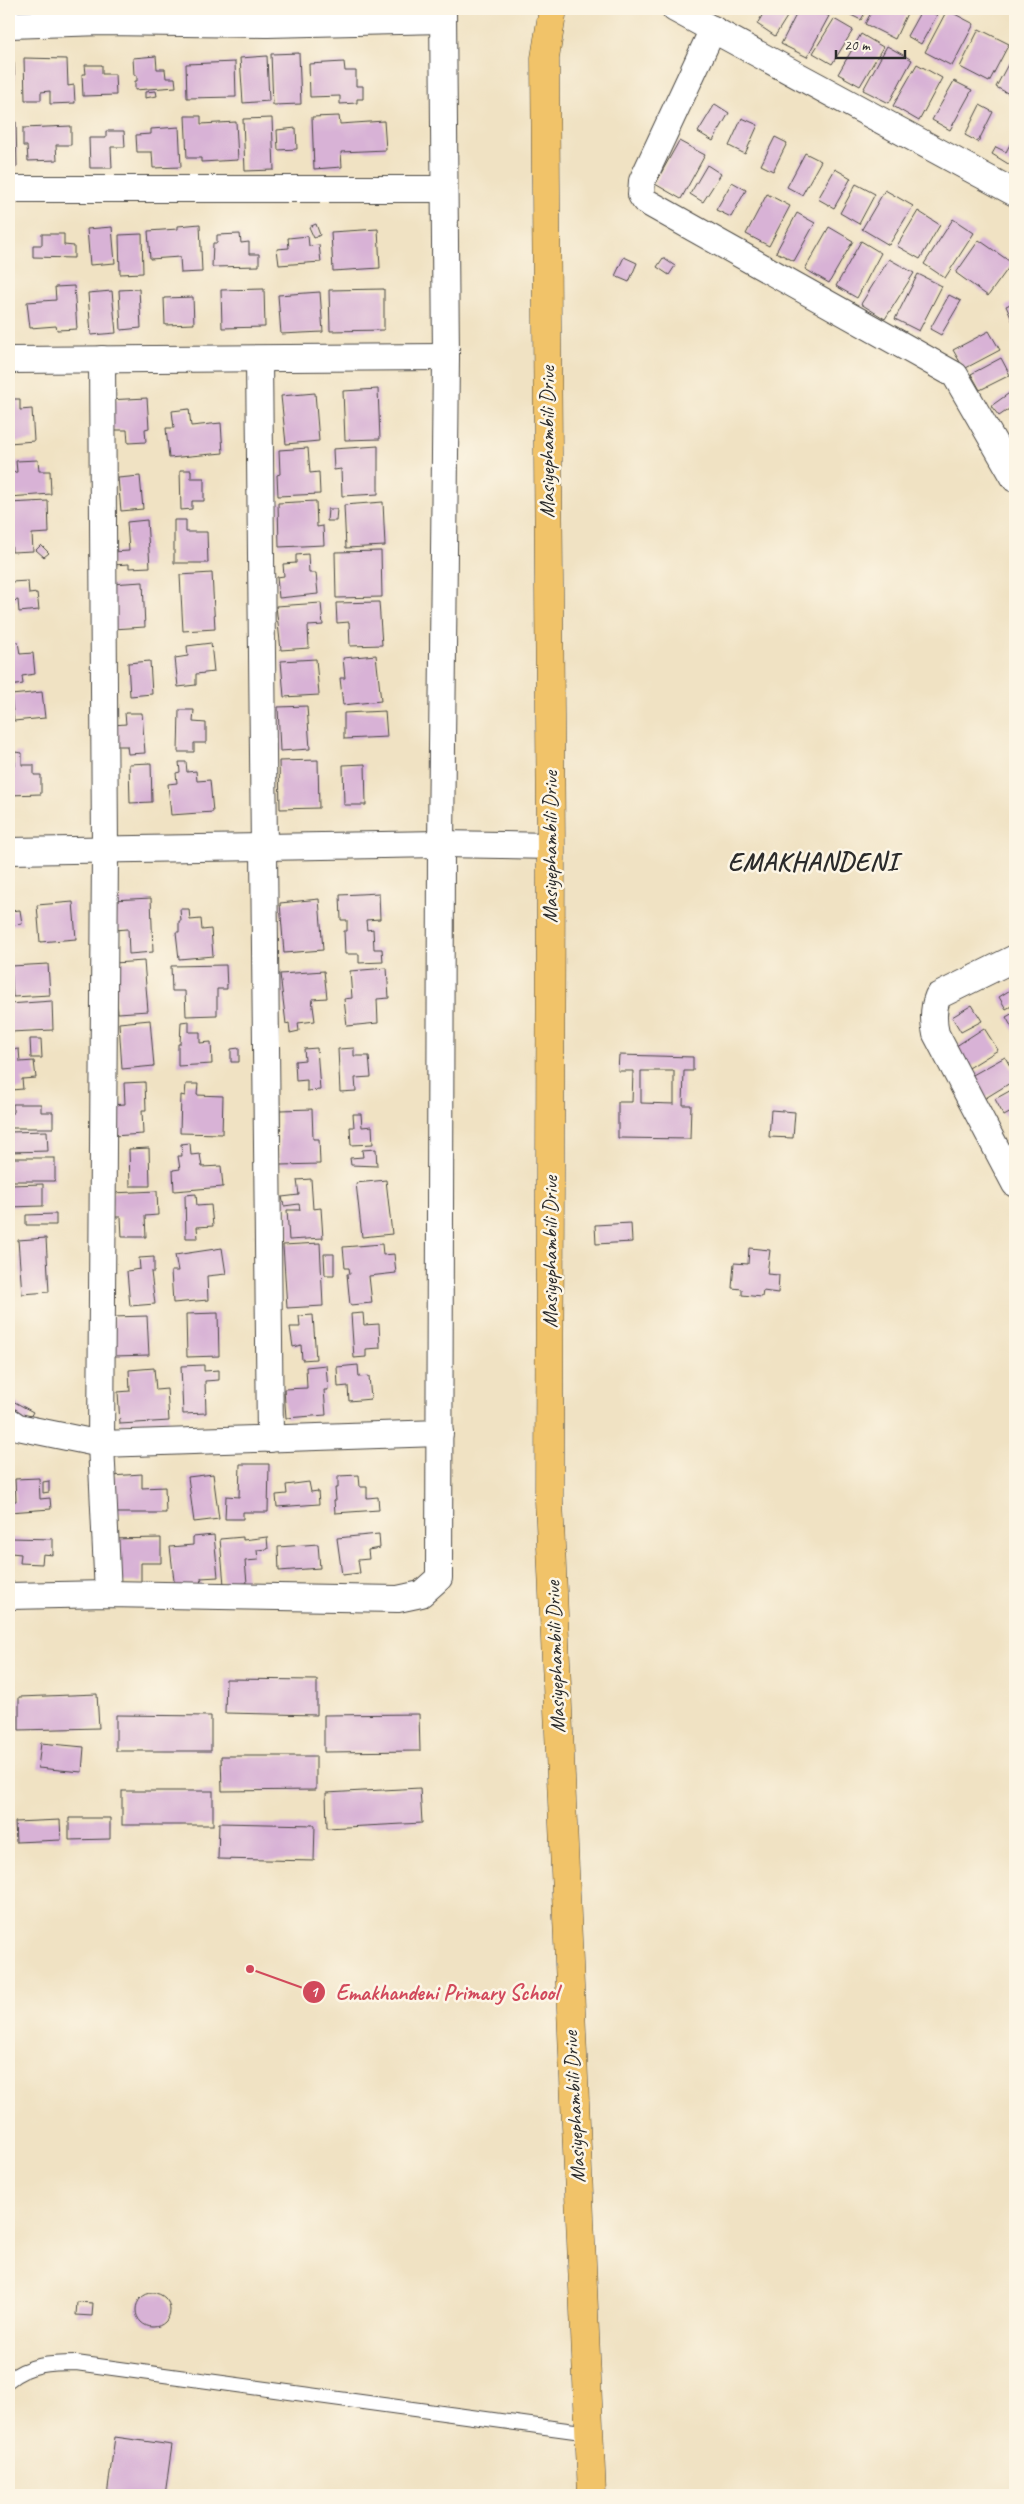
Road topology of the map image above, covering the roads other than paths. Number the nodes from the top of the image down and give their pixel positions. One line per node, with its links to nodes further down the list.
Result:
1 (552, 9): 17 (main road, Masiyephambili Drive)
2 (676, 9): 7 (street)
3 (443, 14): 5 (street); 8 (street)
4 (103, 15): 5 (street); 6 (street)
5 (267, 16)
6 (9, 25)
7 (713, 29): 10 (street); 15 (street)
8 (444, 188): 9 (street); 11 (street)
9 (9, 189)
10 (1015, 193)
11 (446, 357): 13 (street); 16 (street)
12 (102, 359): 13 (street); 14 (street); 20 (street)
13 (259, 359): 18 (street)
14 (9, 360)
15 (1015, 479)
16 (441, 844): 17 (street); 18 (street); 24 (street)
17 (551, 846): 30 (main road, Masiyephambili Drive)
18 (263, 848): 20 (street); 25 (street)
19 (9, 850): 20 (street)
20 (105, 850): 26 (street)
21 (1015, 958): 22 (street)
22 (1015, 1184)
23 (9, 1421): 26 (street)
24 (440, 1433): 25 (street); 27 (street)
25 (270, 1439): 26 (street)
26 (101, 1444): 27 (street)
27 (108, 1594): 28 (street)
28 (9, 1596)
29 (9, 2380): 30 (lane)
30 (589, 2433): 31 (main road, Masiyephambili Drive)
31 (592, 2495)

